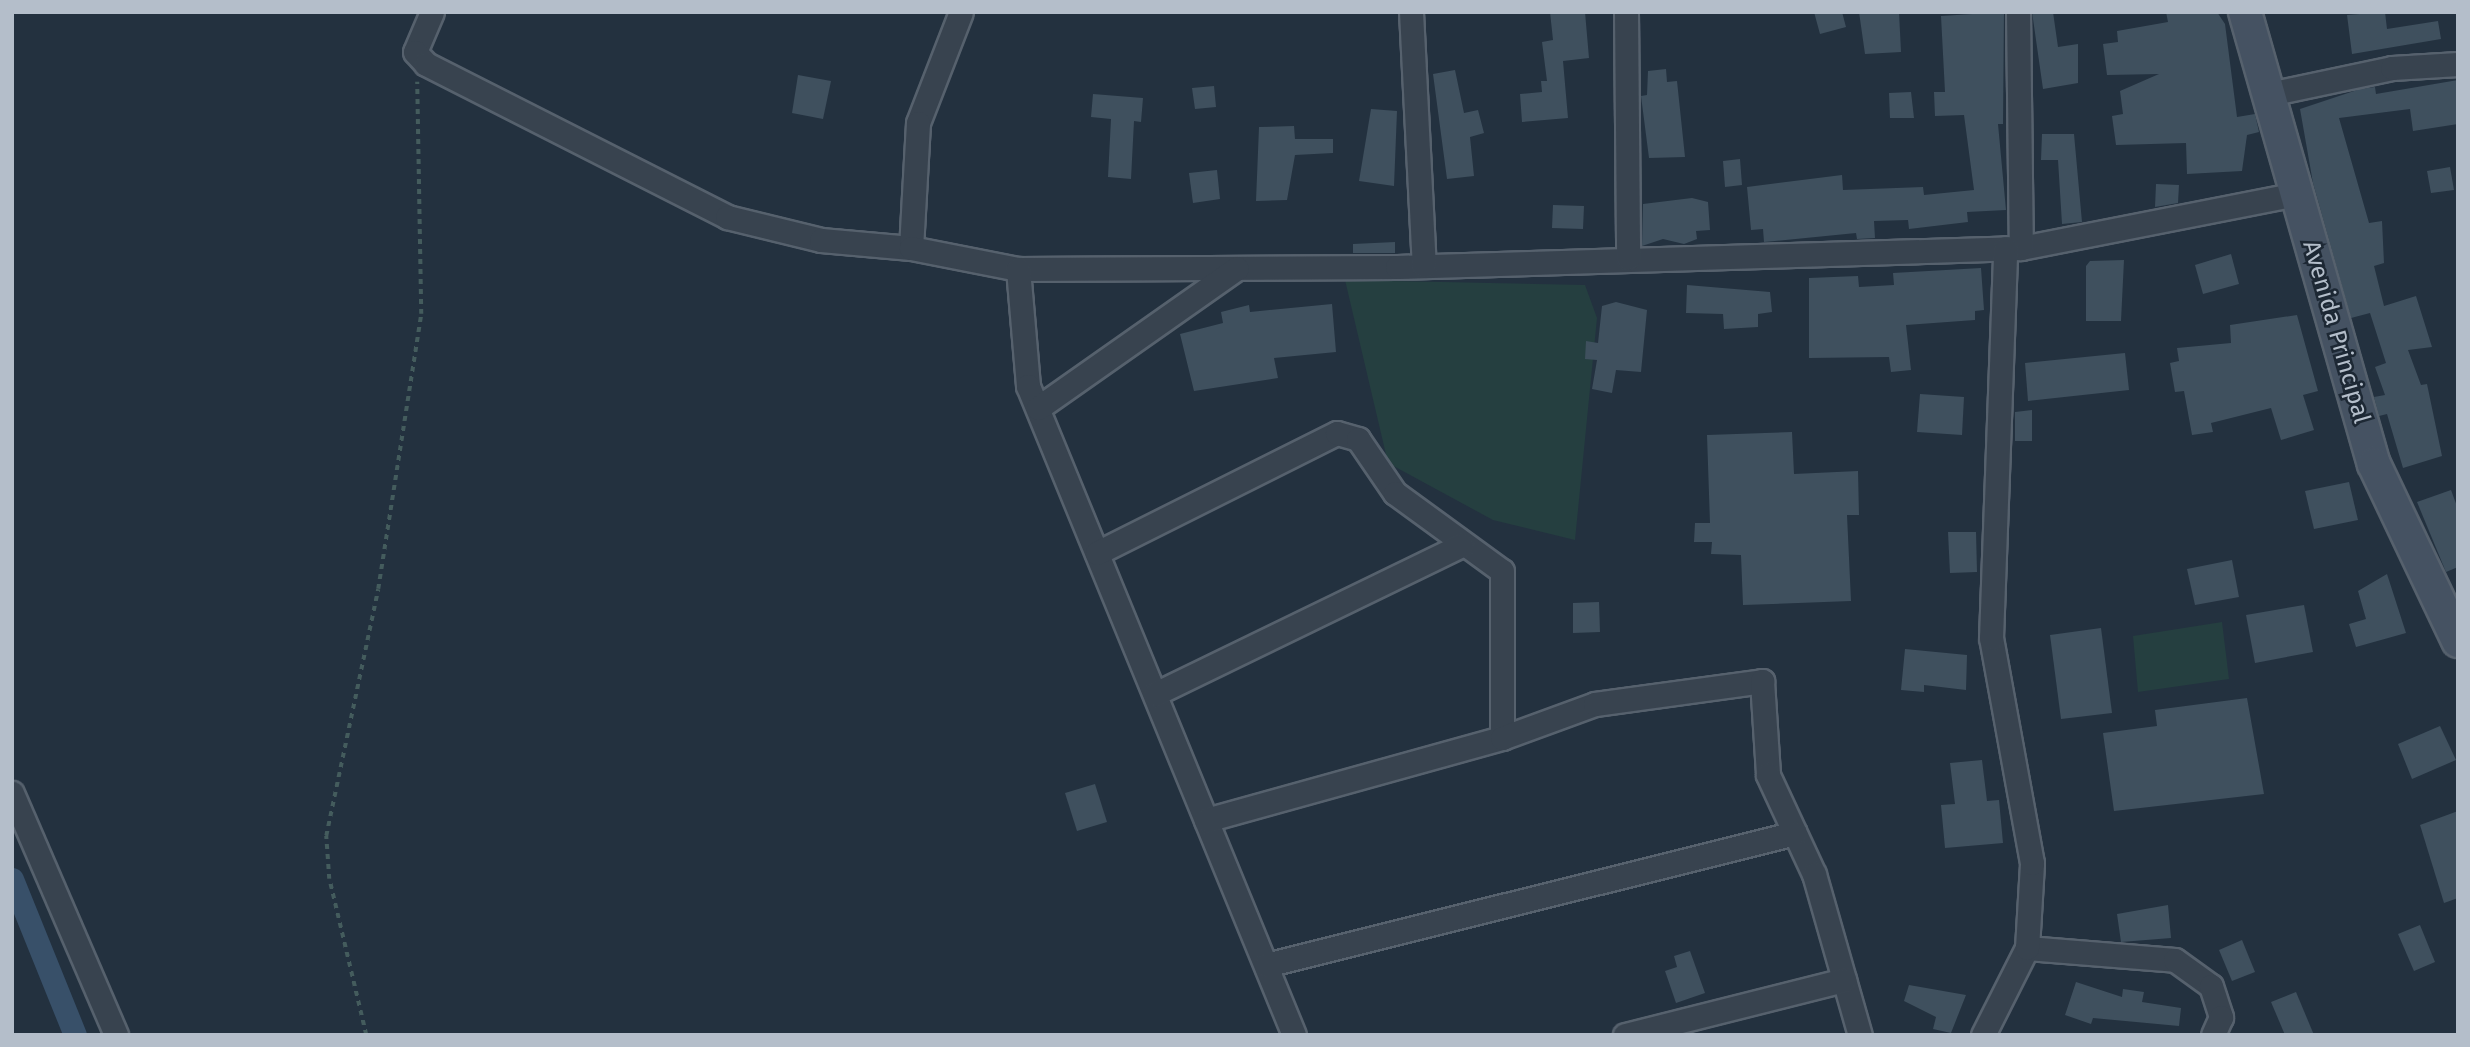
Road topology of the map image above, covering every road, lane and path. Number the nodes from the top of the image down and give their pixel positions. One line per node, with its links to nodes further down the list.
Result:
1 (432, 12): 7 (street)
2 (961, 12): 11 (street)
3 (1411, 12): 14 (street)
4 (1626, 12): 13 (street)
5 (2018, 12): 12 (street)
6 (2245, 12): 9 (main road, Avenida Principal)
7 (415, 52): 11 (street); 30 (path)
8 (2458, 64): 9 (street)
9 (2269, 94): 10 (main road, Avenida Principal)
10 (2297, 194): 12 (street); 20 (main road, Avenida Principal)
11 (911, 248): 16 (street)
12 (2013, 248): 13 (street); 26 (street)
13 (1628, 258): 14 (street)
14 (1424, 266): 15 (street)
15 (1237, 268): 16 (street); 17 (street)
16 (1018, 269): 17 (street)
17 (1038, 408): 19 (street)
18 (1462, 544): 19 (street); 21 (street); 22 (street)
19 (1097, 553): 21 (street)
20 (2458, 641)
21 (1155, 694): 24 (street)
22 (1502, 738): 24 (street); 25 (street)
23 (12, 793): 29 (street)
24 (1206, 820): 27 (street)
25 (1795, 833): 27 (street); 28 (street)
26 (2027, 948): 34 (street); 35 (street)
27 (1266, 965): 31 (street)
28 (1844, 980): 32 (street); 33 (street)
29 (116, 1035)
30 (366, 1035)
31 (1294, 1035)
32 (1625, 1035)
33 (1860, 1035)
34 (1983, 1035)
35 (2213, 1035)

